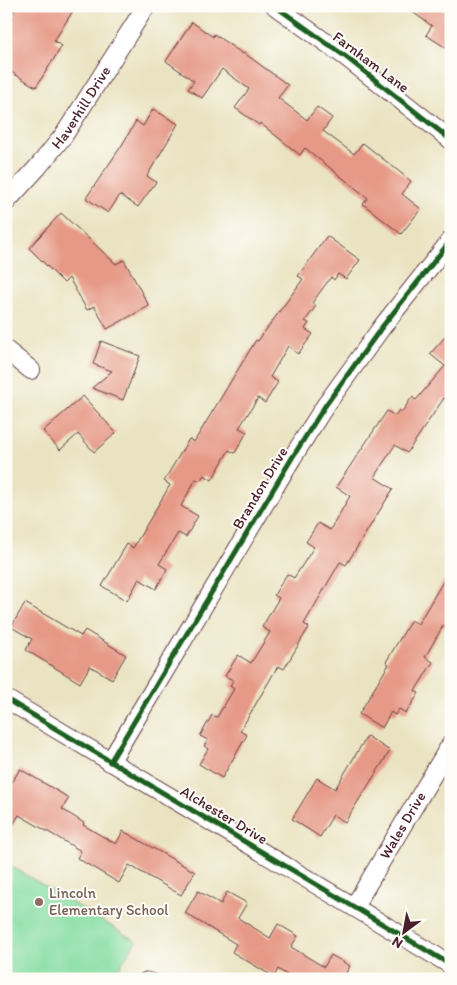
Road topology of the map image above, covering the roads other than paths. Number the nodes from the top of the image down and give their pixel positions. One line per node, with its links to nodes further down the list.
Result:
1 (146, 6): 4 (street, Haverhill Drive)
2 (275, 6): 3 (street, Farnham Lane)
3 (451, 140)
4 (6, 202)
5 (451, 240): 10 (street, Brandon Drive)
6 (6, 350): 7 (street)
7 (31, 370)
8 (6, 699): 10 (street, Alchester Drive)
9 (451, 744): 11 (street, Wales Drive)
10 (110, 762): 11 (street, Alchester Drive)
11 (354, 907): 12 (street, Alchester Drive)
12 (451, 965)
13 (142, 979): 14 (lane)
14 (155, 979)

